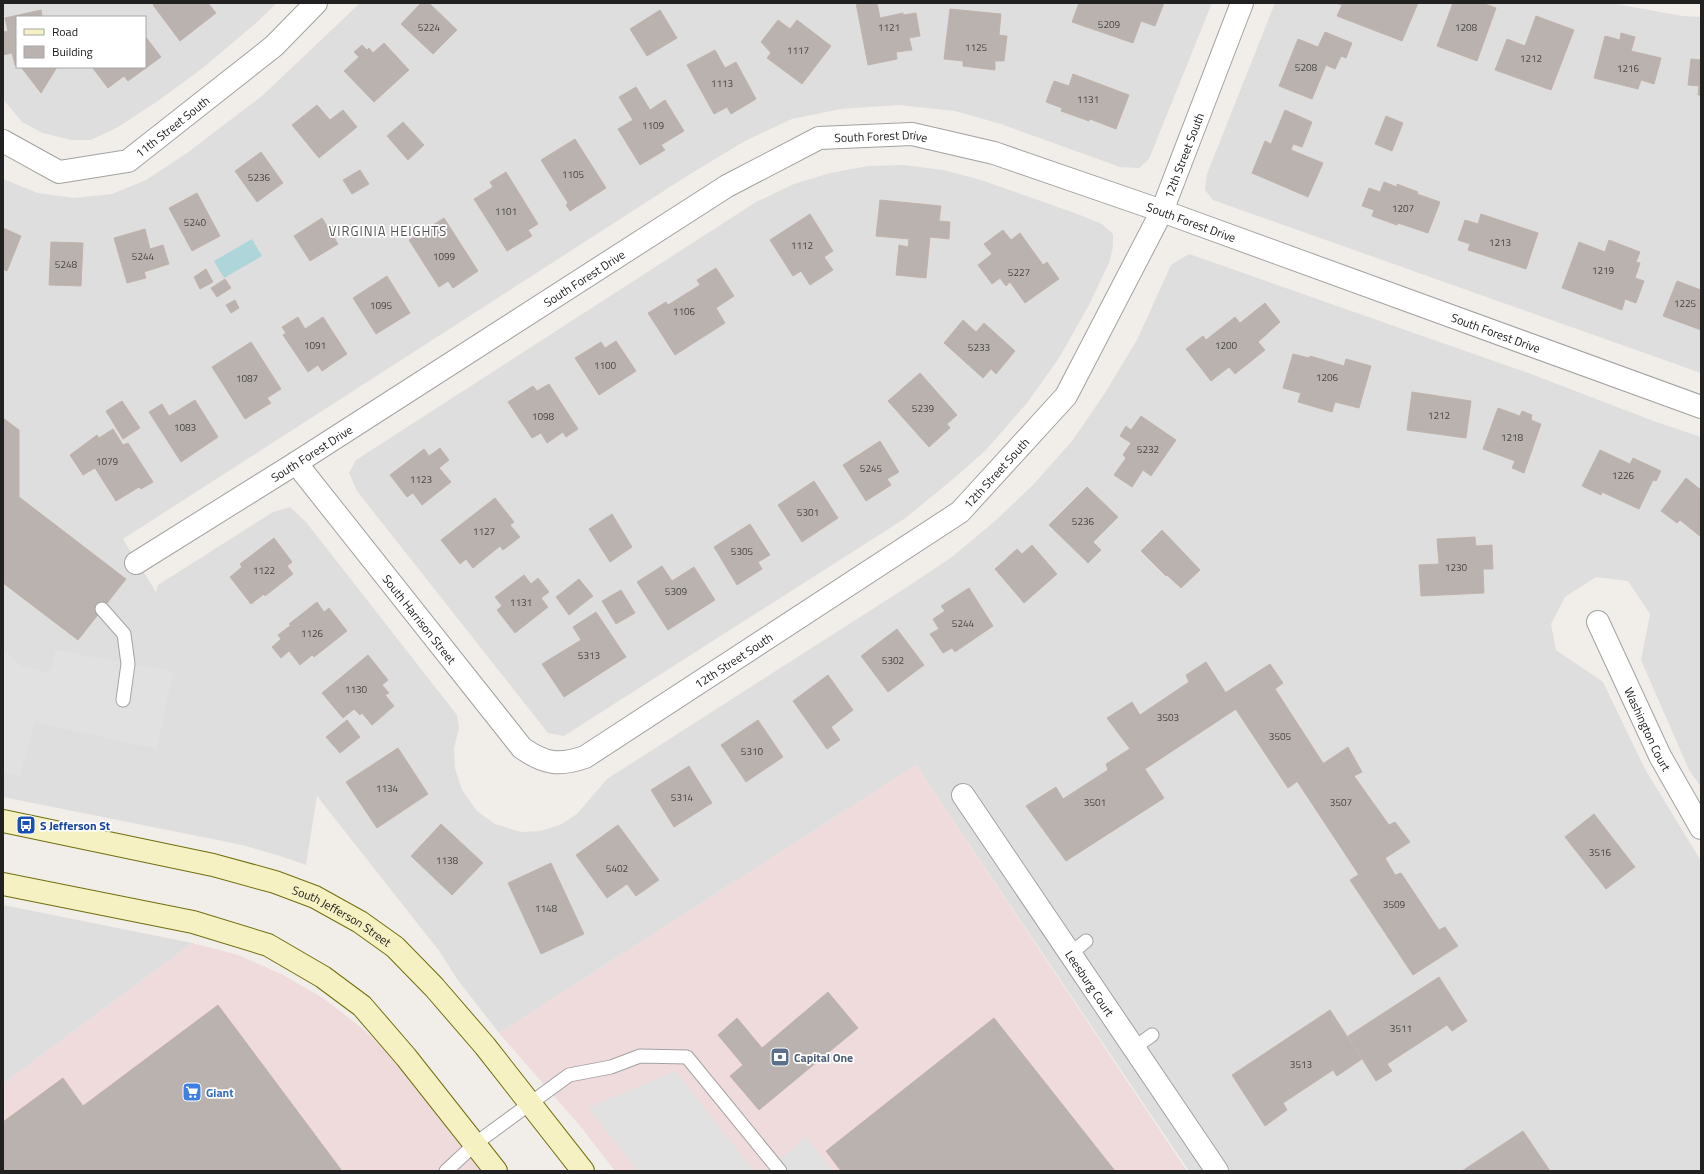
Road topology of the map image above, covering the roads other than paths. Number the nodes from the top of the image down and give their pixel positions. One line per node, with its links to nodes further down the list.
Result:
1 (316, 3): 3 (street, 11th Street South)
2 (1242, 3): 4 (street, 12th Street South)
3 (3, 141)
4 (1162, 211): 5 (street, South Forest Drive); 6 (street, South Forest Drive); 11 (street, 12th Street South)
5 (1701, 407)
6 (296, 463): 7 (street, South Forest Drive); 11 (street, South Harrison Street)
7 (136, 563)
8 (102, 609): 10 (lane)
9 (1599, 625): 14 (street, Washington Court)
10 (123, 700)
11 (552, 762)
12 (962, 795): 17 (street, Leesburg Court)
13 (3, 821): 18 (street, South Jefferson Street)
14 (1701, 828)
15 (3, 884): 19 (street)
16 (1152, 1035): 17 (lane)
17 (1134, 1048): 24 (street, Leesburg Court)
18 (530, 1103): 19 (lane); 22 (street, South Jefferson Street); 23 (lane)
19 (475, 1144): 20 (lane); 21 (street)
20 (446, 1171)
21 (496, 1171)
22 (583, 1171)
23 (780, 1171)
24 (1217, 1171)

